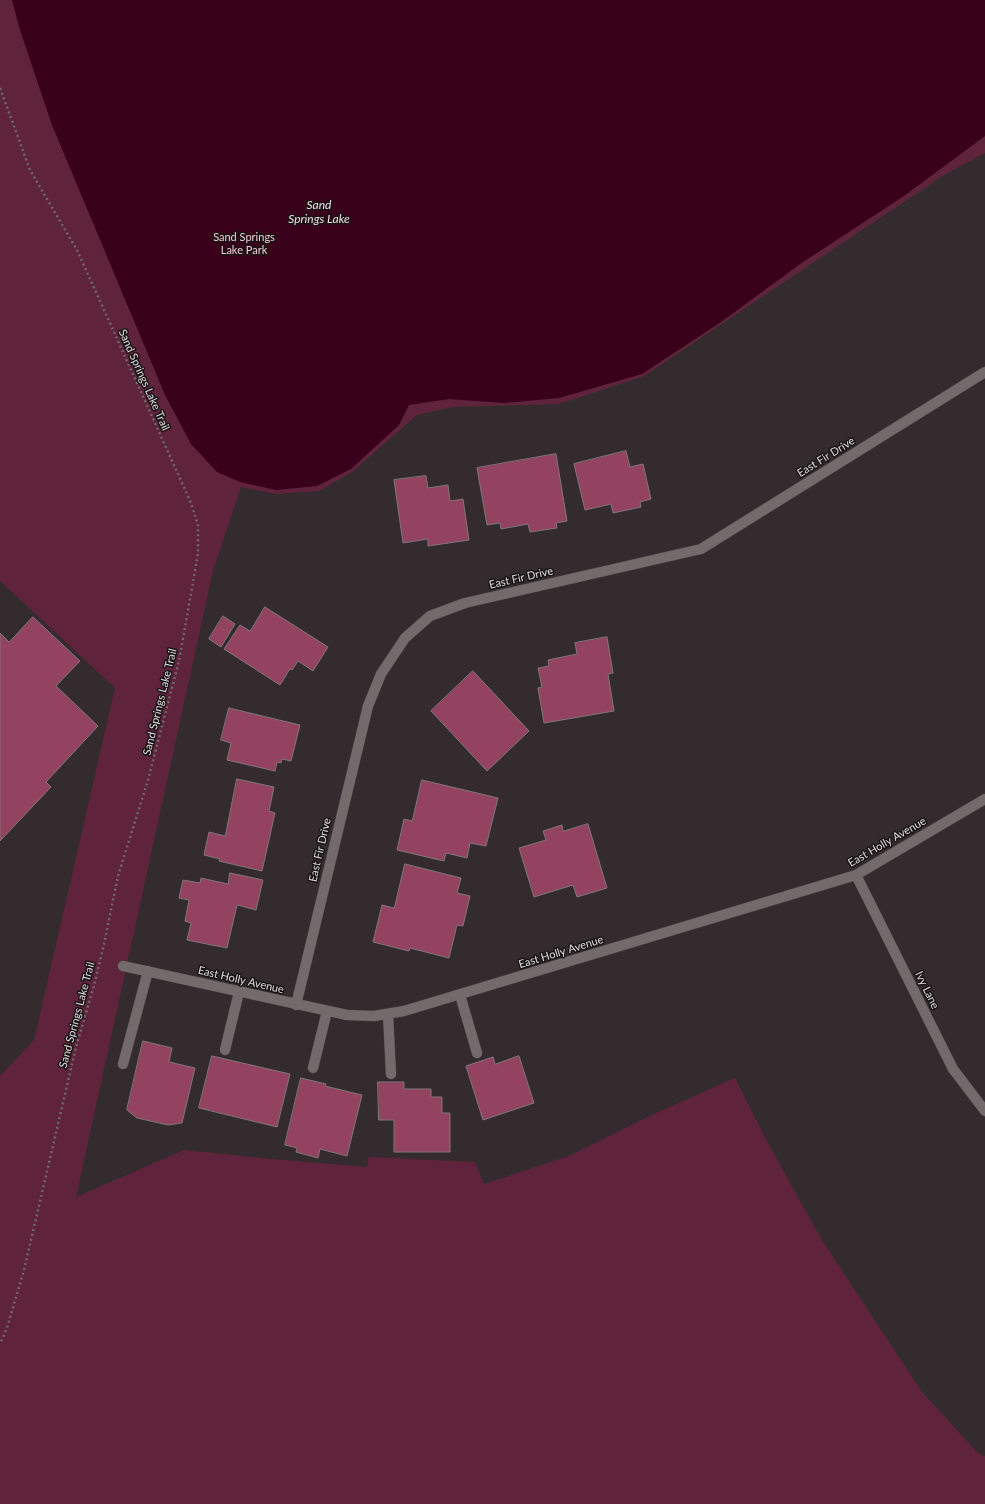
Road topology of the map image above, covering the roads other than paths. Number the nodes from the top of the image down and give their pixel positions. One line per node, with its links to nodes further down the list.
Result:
1 (985, 372): 8 (street, East Fir Drive)
2 (985, 799): 3 (street, East Holly Avenue)
3 (856, 875): 7 (street, East Holly Avenue); 16 (street, Ivy Lane)
4 (124, 966): 5 (street, East Holly Avenue)
5 (148, 971): 6 (street, East Holly Avenue); 13 (street)
6 (239, 992): 8 (street, East Holly Avenue); 11 (street)
7 (460, 995): 10 (street, East Holly Avenue); 12 (street)
8 (296, 1005): 9 (street, East Holly Avenue)
9 (327, 1011): 10 (street, East Holly Avenue); 14 (street)
10 (388, 1014): 15 (street)
11 (225, 1050)
12 (477, 1053)
13 (123, 1064)
14 (314, 1068)
15 (390, 1074)
16 (985, 1111)

